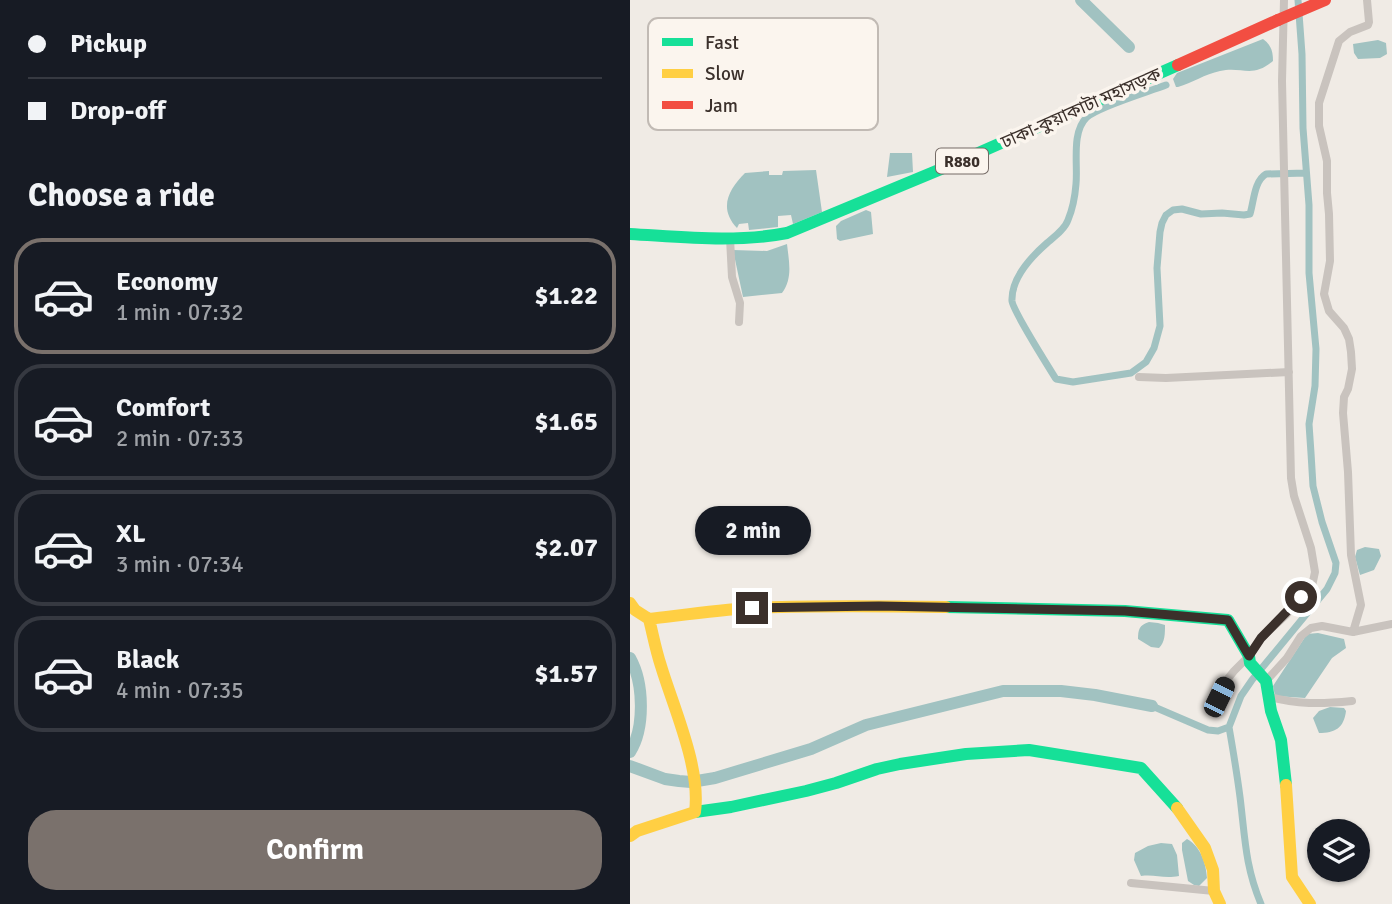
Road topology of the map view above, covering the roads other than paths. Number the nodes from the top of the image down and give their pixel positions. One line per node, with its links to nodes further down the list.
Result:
1 (1284, 0): 7 (street)
2 (1325, 0): 5 (street, ঢাকা-কুয়াকাটা মহাসড়ক / R880, bridge)
3 (1367, 0): 12 (street)
4 (630, 234): 5 (street, ঢাকা-কুয়াকাটা মহাসড়ক / R880)
5 (730, 238): 6 (street)
6 (739, 322)
7 (1289, 372): 8 (street); 13 (street)
8 (1139, 377)
9 (630, 603): 10 (street)
10 (649, 619): 13 (street); 18 (street)
11 (1392, 624): 12 (street)
12 (1353, 632): 14 (street)
13 (1250, 660): 14 (street); 17 (street)
14 (1266, 681): 15 (street)
15 (1267, 696): 16 (street); 23 (street)
16 (1352, 701)
17 (1211, 712)
18 (695, 812): 19 (street); 21 (street)
19 (630, 836)
20 (1131, 883): 21 (street)
21 (1214, 891): 22 (street)
22 (1220, 904)
23 (1310, 904)

